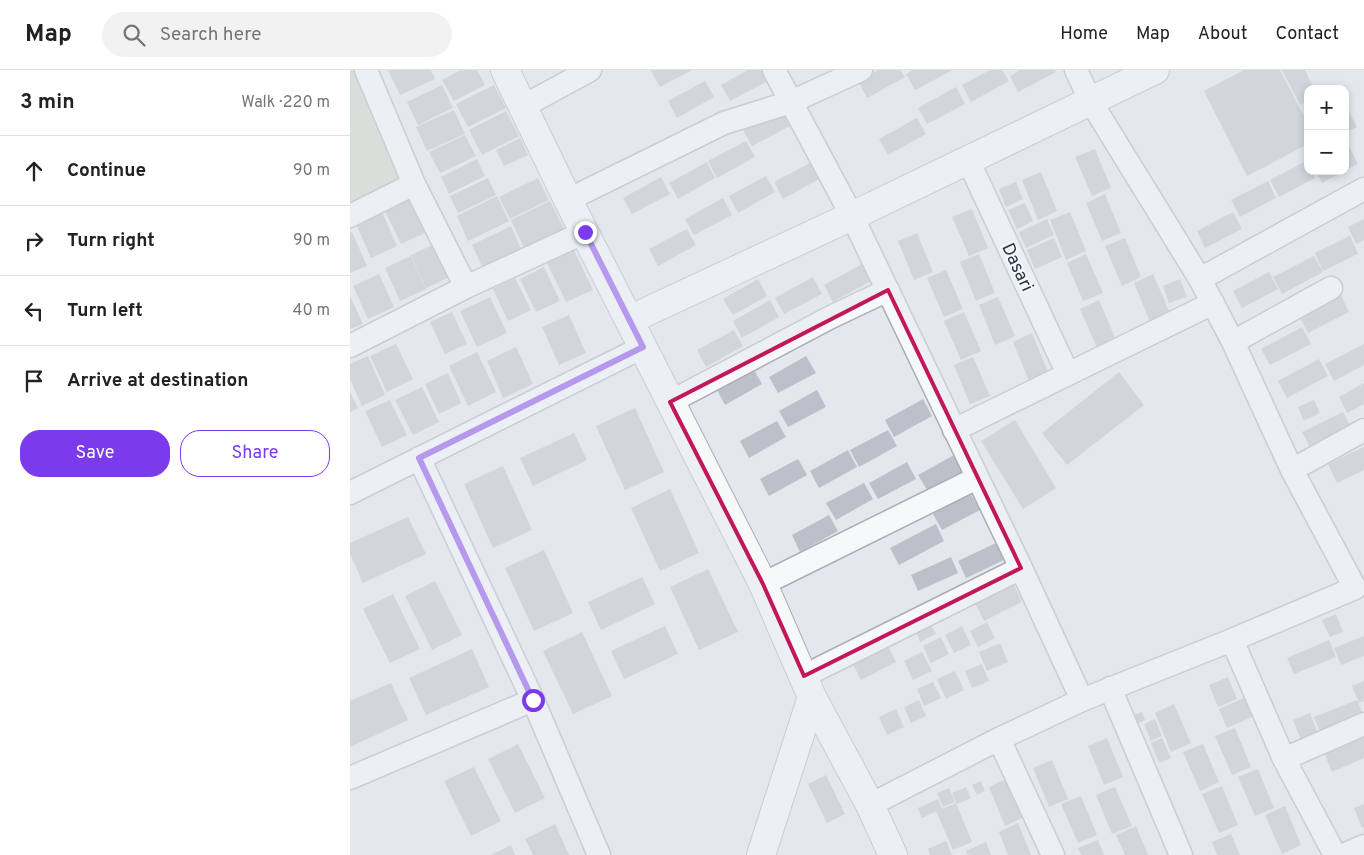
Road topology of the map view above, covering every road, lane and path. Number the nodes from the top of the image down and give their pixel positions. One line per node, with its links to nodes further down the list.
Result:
1 (366, 70): 12 (street)
2 (505, 70): 10 (street)
3 (590, 70): 10 (street)
4 (774, 70): 8 (street)
5 (861, 70): 8 (street)
6 (1076, 70): 9 (street)
7 (1155, 70): 9 (street)
8 (791, 102): 14 (street); 16 (street)
9 (1092, 102): 11 (street); 18 (street)
10 (522, 107): 14 (street)
11 (968, 160): 16 (street); 27 (street, Dasari)
12 (414, 184): 15 (street); 19 (street)
13 (1364, 189): 18 (street)
14 (568, 200): 17 (street)
15 (350, 216)
16 (852, 216): 21 (street); 23 (street)
17 (585, 232): 19 (street); 23 (street)
18 (1200, 279): 22 (street)
19 (466, 287): 25 (street)
20 (1331, 288): 24 (street)
21 (888, 290): 28 (street); 29 (street)
22 (1213, 303): 24 (street); 27 (street)
23 (629, 320): 26 (street)
24 (1233, 342): 32 (street)
25 (350, 346)
26 (643, 347): 28 (street); 31 (street)
27 (1068, 374): 29 (street)
28 (670, 402): 36 (street)
29 (954, 430): 33 (street)
30 (1364, 430): 32 (street)
31 (419, 458): 34 (street); 41 (street)
32 (1292, 470): 37 (street)
33 (977, 478): 35 (street); 36 (street)
34 (350, 494)
35 (1021, 568): 39 (street); 42 (street)
36 (763, 584): 39 (street)
37 (1359, 586): 38 (street)
38 (1232, 640): 40 (street); 45 (street)
39 (808, 686): 47 (street); 50 (street)
40 (1110, 688): 42 (street); 53 (street)
41 (533, 700): 46 (street); 49 (street)
42 (1082, 700): 44 (street)
43 (1364, 724): 45 (street)
44 (999, 739): 47 (street); 52 (street)
45 (1284, 759): 54 (street)
46 (350, 778)
47 (870, 805): 51 (street)
48 (1364, 846): 55 (street)
49 (599, 855)
50 (761, 855)
51 (893, 855)
52 (1053, 855)
53 (1181, 855)
54 (1335, 855)
55 (1343, 855)

